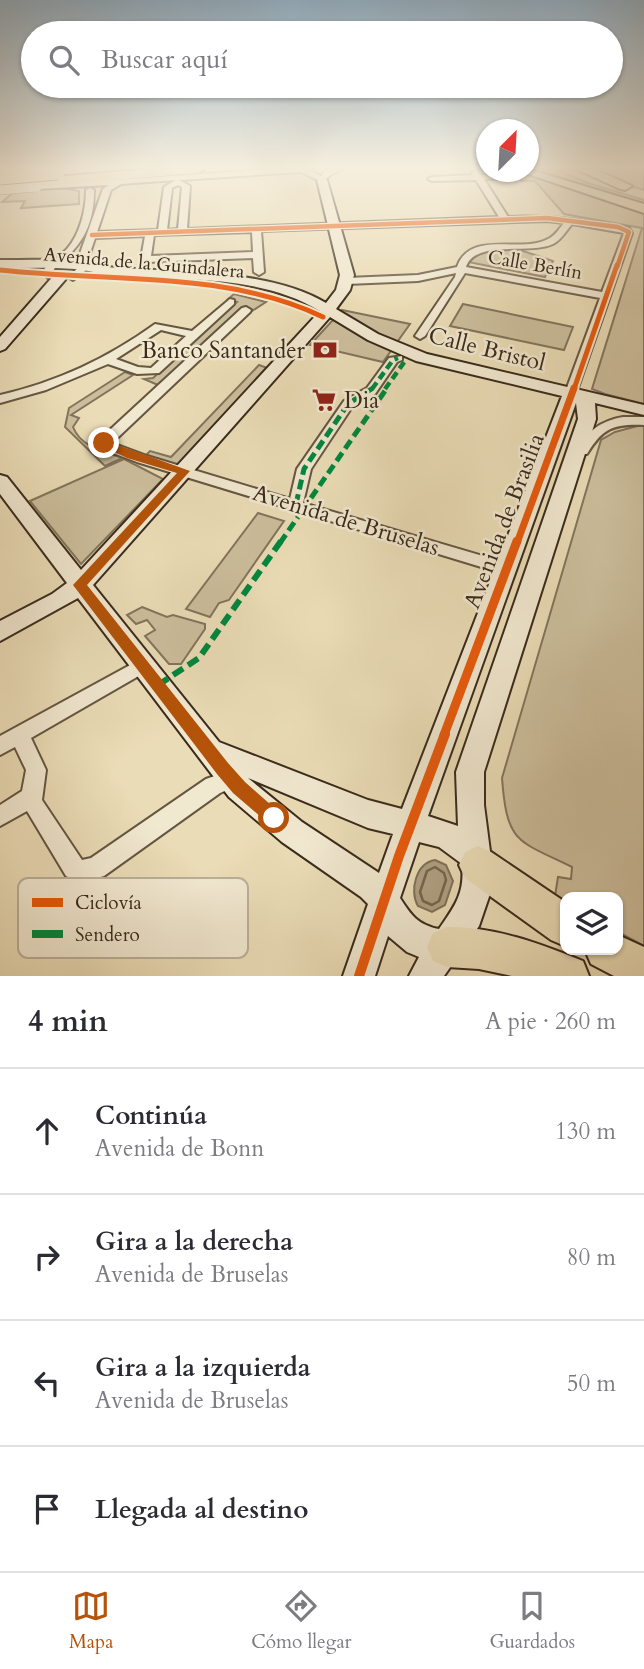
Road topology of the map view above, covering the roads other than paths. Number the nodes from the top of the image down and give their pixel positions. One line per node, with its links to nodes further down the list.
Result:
1 (86, 215): 19 (street)
2 (96, 215): 14 (street)
3 (165, 215): 13 (street)
4 (183, 215): 11 (street)
5 (330, 215): 9 (street)
6 (502, 215): 7 (street)
7 (504, 218): 8 (street); 9 (street)
8 (572, 220): 17 (street, Calle Berlín); 22 (street, Avenida de Brasilia)
9 (334, 226): 10 (street); 21 (street)
10 (256, 229): 11 (street); 15 (street)
11 (182, 232): 13 (street)
12 (150, 233): 13 (street); 14 (street); 15 (street)
13 (162, 233)
14 (92, 235): 19 (street)
15 (258, 255): 20 (street)
16 (0, 264): 19 (street, Avenida de la Guindalera)
17 (459, 269): 21 (street, Calle Berlín); 22 (street, Calle Berlín); 27 (street, Calle Bristol)
18 (0, 270): 19 (street, Avenida de la Guindalera)
19 (65, 272): 25 (street, Avenida de la Guindalera); 28 (street)
20 (259, 272)
21 (346, 281): 25 (street)
22 (605, 296): 32 (street, Avenida de Brasilia)
23 (230, 302): 26 (street)
24 (246, 310): 36 (street, Avenida de Bruselas)
25 (325, 314): 29 (street, Calle Bristol); 32 (street, Calle Bristol); 36 (street)
26 (194, 335): 30 (street); 30 (street)
27 (420, 336)
28 (0, 346)
29 (398, 358): 32 (street, Calle Bristol); 38 (street, Calle Bristol)
30 (107, 359): 31 (street)
31 (0, 399)
32 (576, 400): 33 (street, Calle Bristol); 34 (street, Calle Bristol); 35 (street, Avenida de Brasilia); 39 (street, Avenida de Brasilia)
33 (644, 410)
34 (644, 420): 35 (street, Avenida de Brasilia)
35 (574, 459): 50 (street, Avenida de Brasilia)
36 (184, 471): 38 (street, Avenida de Bruselas); 40 (street)
37 (0, 481): 40 (street)
38 (296, 505): 39 (street, Avenida de Bruselas)
39 (508, 569): 49 (street, Avenida de Brasilia)
40 (80, 585): 41 (street); 42 (street)
41 (0, 632)
42 (143, 665): 43 (street); 45 (street)
43 (22, 733): 44 (street); 47 (street)
44 (0, 746)
45 (208, 749): 46 (street); 49 (street)
46 (232, 779): 47 (street); 51 (street)
47 (31, 797): 48 (street)
48 (0, 816)
49 (411, 825): 50 (street); 51 (street)
50 (477, 860): 52 (highway); 54 (street, Avenida de Brasilia)
51 (385, 901): 54 (street); 56 (street)
52 (560, 922)
53 (615, 955): 55 (highway)
54 (436, 962): 57 (highway)
55 (644, 969)
56 (359, 976)
57 (568, 976)

